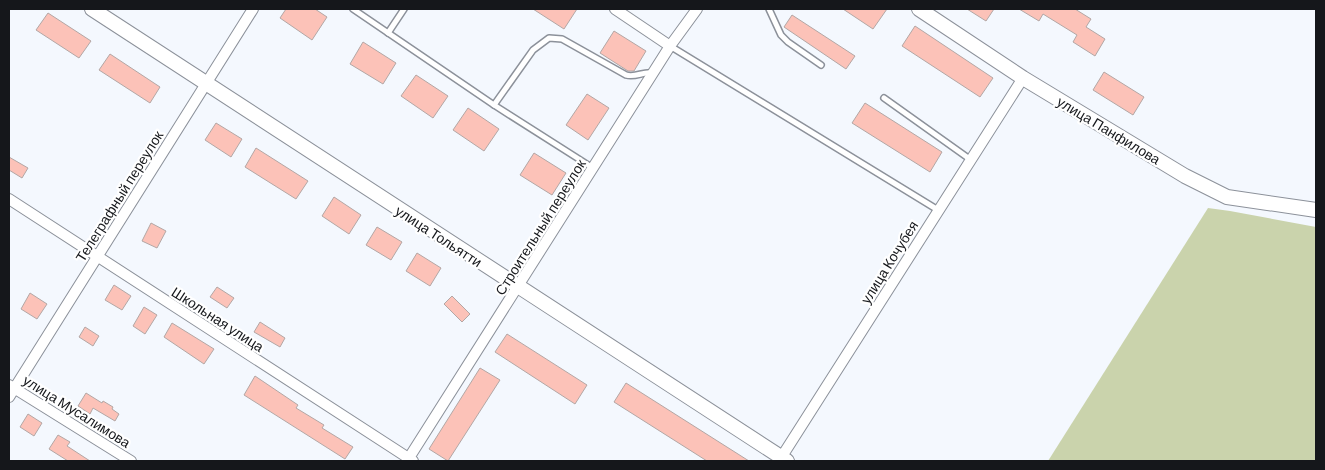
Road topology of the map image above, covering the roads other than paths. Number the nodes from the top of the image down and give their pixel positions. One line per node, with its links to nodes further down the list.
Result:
1 (92, 9): 14 (street, улица Тольятти)
2 (253, 9): 14 (street, Телеграфный переулок)
3 (353, 9): 9 (lane)
4 (404, 9): 9 (lane)
5 (615, 9): 10 (street)
6 (697, 9): 10 (street, Строительный переулок)
7 (769, 9): 11 (lane)
8 (919, 9): 13 (street, улица Панфилова)
9 (388, 33): 16 (lane)
10 (670, 46): 12 (street, Строительный переулок); 20 (lane)
11 (822, 65)
12 (653, 73): 16 (lane); 18 (street, Строительный переулок)
13 (1023, 78): 17 (street, улица Кочубея); 21 (street, улица Панфилова)
14 (206, 84): 22 (street, Телеграфный переулок); 23 (street, улица Тольятти)
15 (884, 98): 17 (lane)
16 (494, 105): 18 (lane)
17 (971, 160): 20 (street, улица Кочубея)
18 (593, 168): 23 (street, Строительный переулок)
19 (9, 199): 22 (street, Школьная улица)
20 (938, 210): 26 (street, улица Кочубея)
21 (1316, 210)
22 (97, 257): 24 (street, Телеграфный переулок); 25 (street, Школьная улица)
23 (518, 287): 25 (street, Строительный переулок); 26 (street, улица Тольятти)
24 (11, 390): 27 (street, улица Мусалимова)
25 (410, 460)
26 (782, 460)
27 (131, 461)

